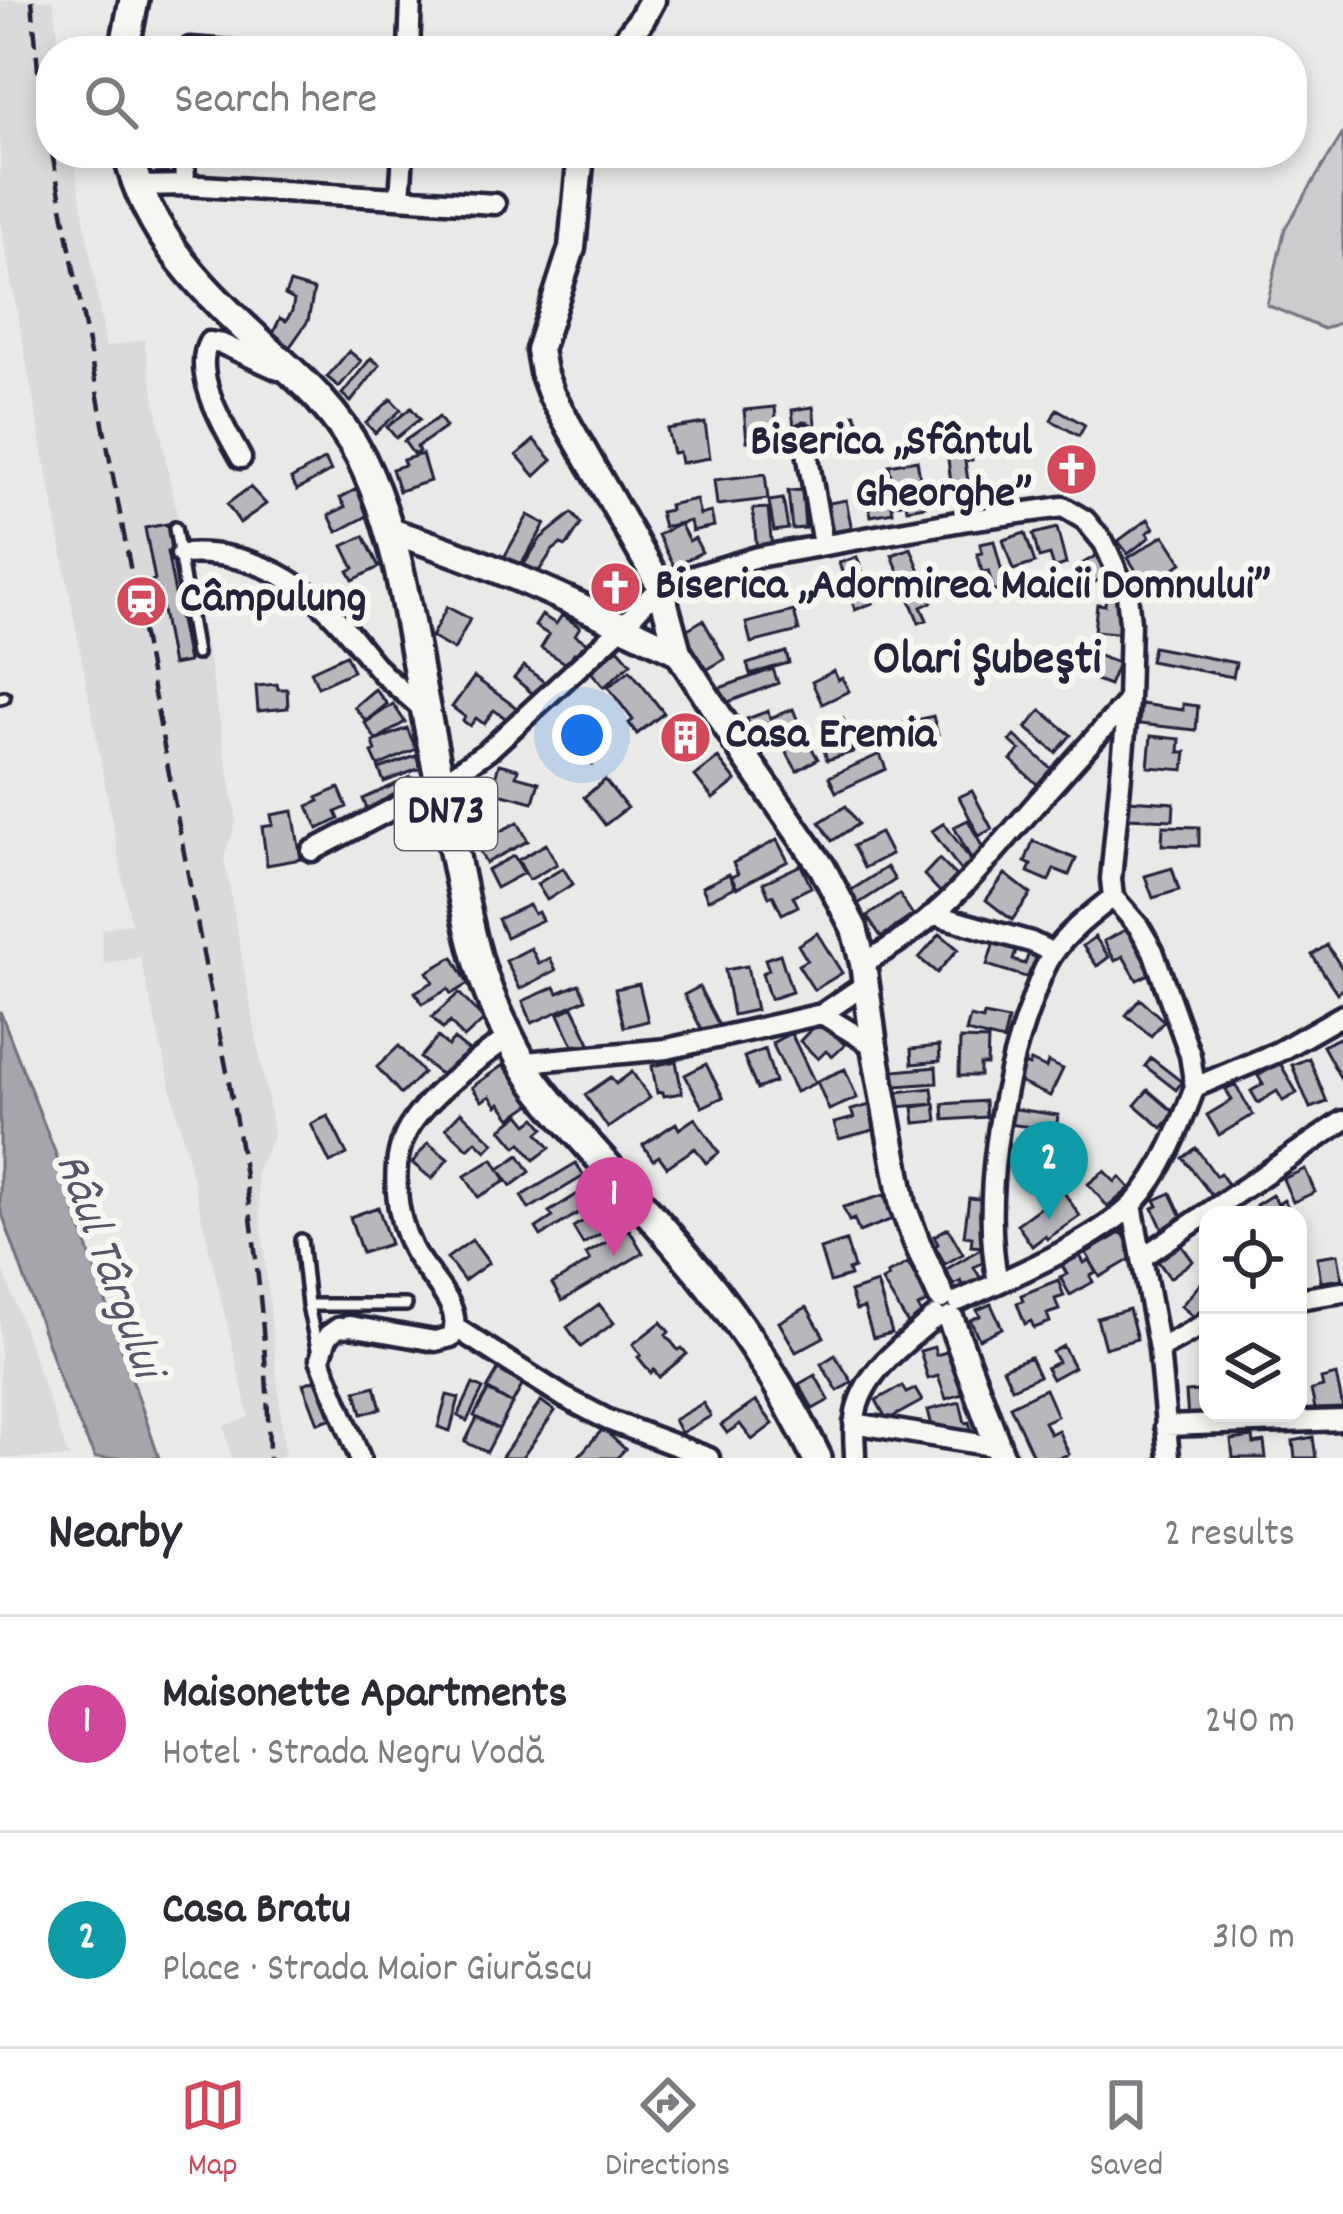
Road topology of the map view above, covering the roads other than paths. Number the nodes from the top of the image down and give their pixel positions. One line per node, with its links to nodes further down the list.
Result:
1 (134, 0): 4 (main road)
2 (411, 0): 5 (street)
3 (652, 0): 6 (main road)
4 (127, 36)
5 (410, 36)
6 (629, 36)
7 (133, 168): 12 (main road, DN73)
8 (184, 168): 11 (street)
9 (402, 168): 13 (street)
10 (580, 168): 22 (main road)
11 (185, 185): 12 (street); 13 (street)
12 (138, 186): 15 (main road, DN73)
13 (400, 198): 14 (street)
14 (495, 204)
15 (300, 379): 17 (street); 19 (main road, DN73)
16 (804, 434): 20 (street)
17 (241, 458)
18 (175, 527): 21 (lane)
19 (390, 531): 23 (main road); 27 (main road, DN73)
20 (823, 545): 22 (street); 26 (street)
21 (181, 554): 25 (lane); 27 (street)
22 (660, 586): 23 (street); 24 (main road)
23 (623, 626): 24 (main road); 28 (street)
24 (678, 652): 33 (main road)
25 (196, 654)
26 (1128, 701): 30 (street); 31 (street)
27 (426, 712): 28 (main road, DN73)
28 (440, 784): 29 (street); 36 (main road, DN73)
29 (312, 851)
30 (1113, 896): 32 (street); 39 (street)
31 (934, 915): 32 (street); 33 (street)
32 (1053, 953): 44 (street)
33 (864, 973): 34 (street); 37 (main road)
34 (822, 1014): 37 (street); 38 (street)
35 (1343, 1016): 39 (street)
36 (509, 1037): 38 (main road, DN73); 51 (street)
37 (874, 1046): 49 (main road)
38 (525, 1067): 60 (main road, DN73)
39 (1195, 1087): 41 (street)
40 (1343, 1121): 43 (street)
41 (1132, 1205): 43 (street); 44 (street)
42 (302, 1240): 47 (lane)
43 (1143, 1257): 52 (street)
44 (998, 1282): 49 (street)
45 (1343, 1292): 46 (street)
46 (1307, 1298)
47 (308, 1304): 48 (lane); 53 (lane)
48 (406, 1305)
49 (947, 1308): 55 (street); 57 (main road)
50 (1199, 1327): 52 (street)
51 (453, 1332): 53 (street); 59 (street)
52 (1159, 1348): 56 (street)
53 (320, 1359): 58 (street)
54 (1343, 1420): 56 (street)
55 (854, 1423): 57 (street); 61 (street)
56 (1165, 1426): 62 (street)
57 (1000, 1452)
58 (360, 1458)
59 (709, 1458)
60 (817, 1458)
61 (855, 1458)
62 (1169, 1458)

